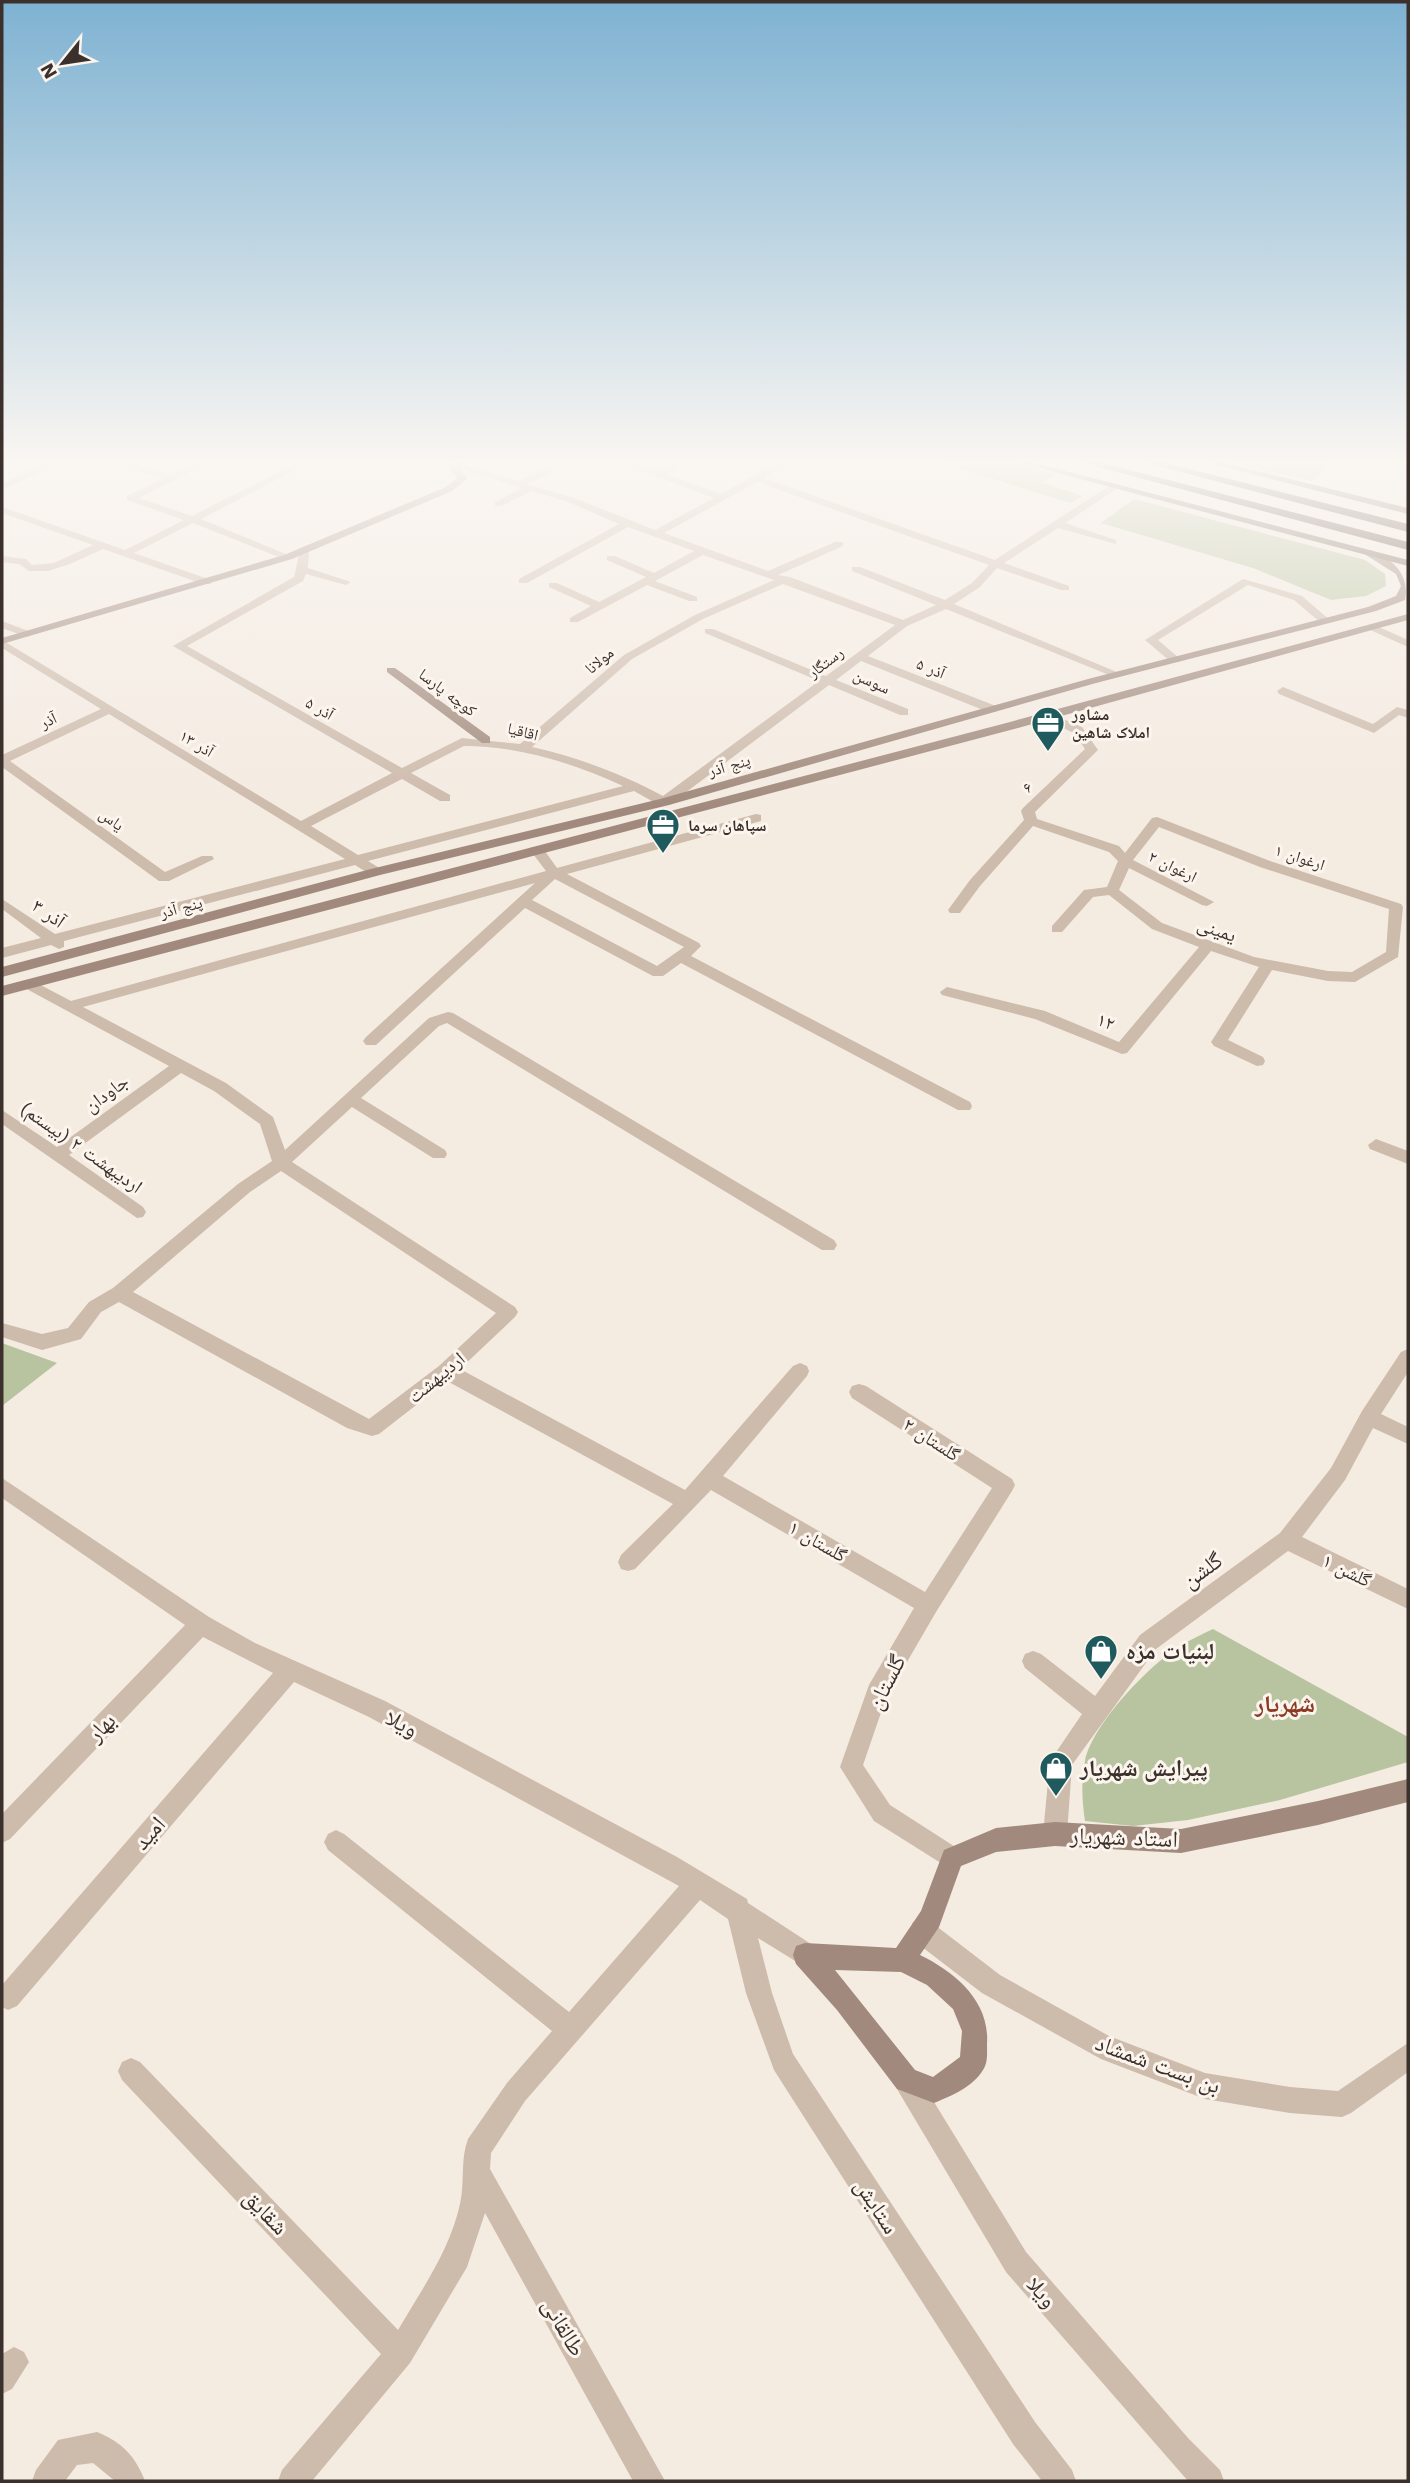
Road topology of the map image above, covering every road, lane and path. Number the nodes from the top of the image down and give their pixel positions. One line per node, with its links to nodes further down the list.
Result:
1 (195, 578): 14 (street)
2 (221, 578): 14 (main road)
3 (300, 578): 46 (street, آذر ۵)
4 (331, 578): 15 (street)
5 (529, 578): 13 (street)
6 (783, 578): 12 (street)
7 (878, 578): 20 (street)
8 (982, 578): 20 (street, رستگار)
9 (1035, 578): 17 (street)
10 (1403, 578): 18 (main road, پنج آذر)
11 (651, 579): 19 (street); 21 (street)
12 (786, 579): 26 (street); 44 (street, مولانا)
13 (523, 581)
14 (207, 582): 29 (main road)
15 (346, 582)
16 (552, 585): 21 (street)
17 (1065, 588)
18 (1405, 597): 24 (main road, پنج آذر)
19 (693, 599)
20 (945, 605): 26 (street, رستگار); 35 (street)
21 (599, 606): 23 (street)
22 (1408, 617): 27 (main road, پنج آذر)
23 (574, 620)
24 (1325, 621): 33 (main road, پنج آذر); 33 (street)
25 (2, 624): 29 (street)
26 (903, 624): 32 (street, رستگار)
27 (1372, 627): 31 (street); 42 (main road, پنج آذر)
28 (709, 631): 36 (street, سوسن)
29 (27, 635): 30 (main road)
30 (2, 642): 39 (street, ۱۳ آذر)
31 (1408, 643)
32 (859, 656): 36 (street, رستگار); 38 (street, آذر ۵)
33 (1175, 660): 35 (main road, پنج آذر)
34 (391, 670): 43 (main road, کوچه پارسا)
35 (1118, 675): 38 (main road, پنج آذر)
36 (828, 679): 40 (street, سوسن); 49 (street, رستگار)
37 (1283, 691): 41 (street)
38 (992, 709): 49 (main road, پنج آذر)
39 (108, 710): 45 (street, آذر); 52 (street, ۱۳ آذر)
40 (904, 712)
41 (1408, 714)
42 (1047, 716): 51 (street, ۶); 55 (main road, پنج آذر)
43 (486, 740): 44 (street, اقاقیا); 46 (street, اقاقیا)
44 (522, 748): 47 (street, اقاقیا)
45 (2, 760): 57 (street, یاس)
46 (401, 773): 48 (street, آذر ۵); 52 (street, اقاقیا)
47 (638, 786): 49 (street, اقاقیا); 58 (street)
48 (445, 797)
49 (664, 802): 53 (main road, پنج آذر)
50 (756, 818): 62 (street)
51 (1031, 821): 60 (street, ۶); 67 (street)
52 (301, 826): 58 (street, ۱۳ آذر)
53 (549, 828): 54 (main road, پنج آذر); 55 (main road)
54 (490, 843): 59 (main road); 61 (main road, پنج آذر)
55 (561, 844): 56 (main road, پنج آذر)
56 (537, 850): 59 (main road, پنج آذر); 62 (street)
57 (207, 859)
58 (355, 859): 61 (street, ۱۳ آذر); 69 (street)
59 (499, 860): 77 (main road, پنج آذر)
60 (1125, 861): 63 (street); 65 (street, ارغوان ۲); 76 (street, ارغوان ۱)
61 (376, 872): 72 (main road, پنج آذر)
62 (554, 873): 64 (street); 73 (street); 80 (street)
63 (1112, 891): 68 (street); 70 (street, یمینی)
64 (525, 902): 73 (street); 81 (street)
65 (1207, 902)
66 (2, 903): 69 (street, آذر ۳)
67 (955, 910)
68 (1057, 929)
69 (54, 940): 71 (street); 72 (street, آذر ۳)
70 (1208, 946): 74 (street, یمینی); 79 (street, ۱۲)
71 (2, 953)
72 (74, 954): 75 (main road, پنج آذر)
73 (682, 957): 85 (street)
74 (1268, 964): 76 (street, یمینی); 82 (street)
75 (2, 972)
76 (1355, 977)
77 (28, 984): 78 (main road, پنج آذر); 80 (street)
78 (2, 991)
79 (947, 992)
80 (69, 1006): 83 (street)
81 (371, 1041)
82 (1257, 1061)
83 (180, 1066): 89 (street, جاودان); 91 (street)
84 (351, 1099): 88 (street); 91 (street); 93 (street)
85 (964, 1106)
86 (2, 1116): 89 (street, اردیبهشت ۲ (بیستم))
87 (1376, 1144): 90 (street)
88 (439, 1154)
89 (57, 1155): 92 (street, اردیبهشت ۲ (بیستم))
90 (1408, 1158)
91 (281, 1163): 94 (street); 97 (street, اردیبهشت)
92 (137, 1212)
93 (828, 1245)
94 (119, 1293): 95 (street); 97 (street, اردیبهشت)
95 (2, 1330)
96 (1408, 1357): 100 (street, گلشن)
97 (446, 1371): 105 (street)
98 (800, 1371): 102 (street)
99 (859, 1392): 103 (street, گلستان ۲)
100 (1369, 1417): 101 (street); 106 (street, گلشن)
101 (1408, 1436)
102 (707, 1477): 105 (street); 109 (street, گلستان ۱)
103 (1005, 1485): 109 (street, گلستان)
104 (2, 1488): 110 (street, ویلا)
105 (688, 1502): 107 (street)
106 (1287, 1540): 108 (street, گلشن ۱); 113 (street, گلشن)
107 (628, 1562)
108 (1408, 1599)
109 (928, 1605): 118 (street, گلستان)
110 (201, 1624): 112 (street, ویلا); 115 (street, بهار)
111 (1033, 1661): 113 (street)
112 (290, 1670): 119 (street, ویلا); 124 (street, امید)
113 (1097, 1712): 116 (street, گلشن)
114 (1408, 1790): 116 (main road, استاد شهریار)
115 (2, 1831)
116 (1055, 1834): 118 (main road, استاد شهریار)
117 (336, 1842): 125 (street)
118 (951, 1858): 121 (main road)
119 (698, 1883): 120 (street, ویلا); 125 (street)
120 (738, 1908): 122 (street, ویلا); 135 (street, ستایش)
121 (922, 1931): 123 (main road); 126 (street, بن بست شمشاد)
122 (805, 1955): 123 (main road); 128 (main road)
123 (902, 1959): 128 (main road)
124 (8, 1997)
125 (570, 2029): 129 (street)
126 (1408, 2056)
127 (131, 2071): 130 (street, شقایق)
128 (906, 2080): 136 (street, ویلا)
129 (477, 2173): 130 (street); 134 (street, طالقانی)
130 (400, 2353): 133 (street)
131 (128, 2475): 132 (street)
132 (47, 2481)
133 (293, 2481)
134 (650, 2481)
135 (1061, 2481)
136 (1209, 2481)

